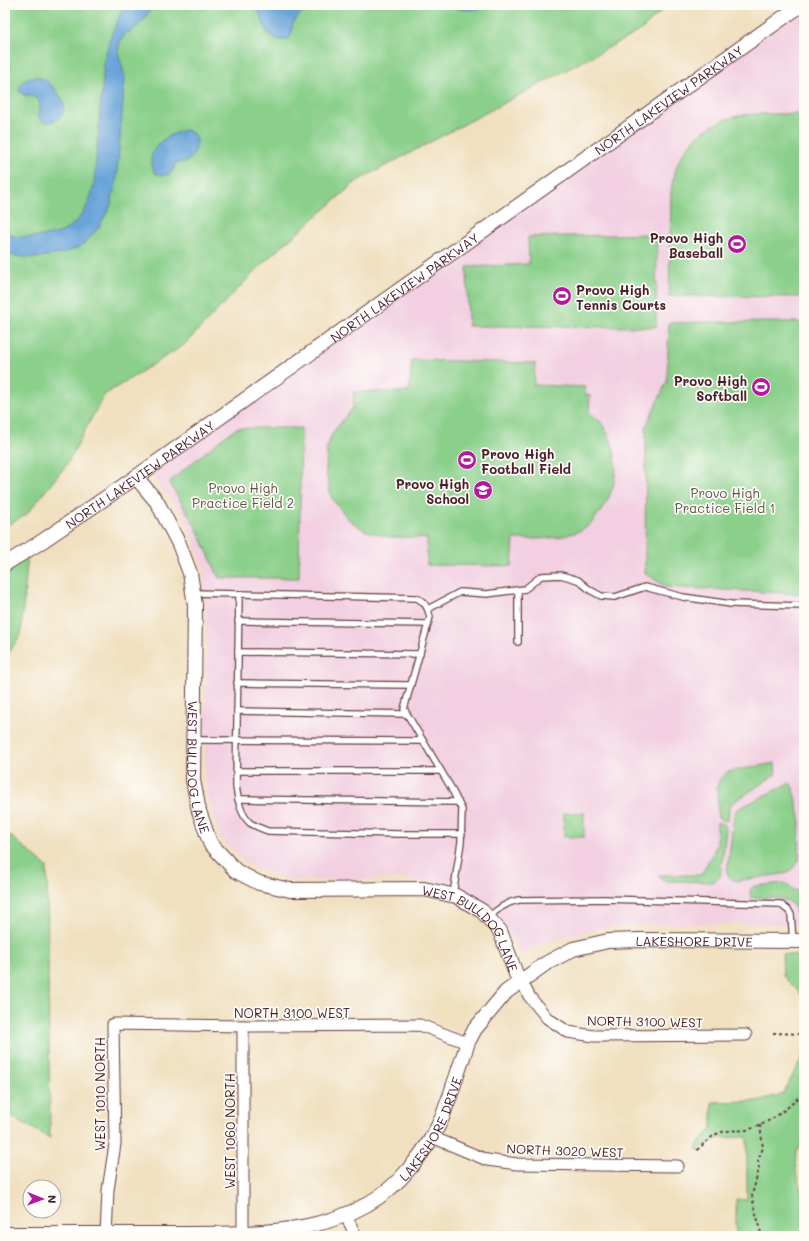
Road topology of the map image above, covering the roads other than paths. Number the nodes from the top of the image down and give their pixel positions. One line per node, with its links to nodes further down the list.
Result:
1 (801, 5): 2 (street, NORTH LAKEVIEW PARKWAY)
2 (136, 477): 3 (street, NORTH LAKEVIEW PARKWAY); 5 (street, WEST BULLDOG LANE)
3 (5, 564)
4 (518, 590): 7 (lane); 8 (lane); 11 (lane)
5 (193, 593): 6 (lane); 18 (street, WEST BULLDOG LANE)
6 (238, 594): 8 (lane); 9 (lane)
7 (804, 606)
8 (428, 609): 10 (lane)
9 (238, 621): 10 (lane); 12 (lane)
10 (428, 624): 13 (lane)
11 (518, 642)
12 (238, 652): 13 (lane); 14 (lane)
13 (420, 654): 15 (lane)
14 (237, 682): 15 (lane); 16 (lane)
15 (411, 685): 17 (lane)
16 (237, 711): 17 (lane); 19 (lane)
17 (406, 714): 20 (lane)
18 (194, 740): 19 (lane); 26 (street, WEST BULLDOG LANE)
19 (237, 741): 20 (lane); 21 (lane)
20 (423, 741): 22 (lane)
21 (236, 771): 22 (lane); 23 (lane)
22 (441, 771): 24 (lane)
23 (238, 799): 24 (lane); 25 (lane)
24 (458, 802): 25 (lane)
25 (462, 834): 26 (lane)
26 (453, 896): 27 (street, WEST BULLDOG LANE)
27 (488, 918): 28 (lane); 29 (street, WEST BULLDOG LANE)
28 (798, 941): 29 (street, LAKESHORE DRIVE)
29 (521, 980): 32 (street, NORTH 3100 WEST); 33 (street, LAKESHORE DRIVE)
30 (113, 1024): 31 (street, NORTH 3100 WEST); 38 (street, WEST 1010 NORTH)
31 (243, 1026): 33 (street, NORTH 3100 WEST); 39 (street, WEST 1060 NORTH)
32 (746, 1036)
33 (468, 1042): 34 (street, LAKESHORE DRIVE)
34 (432, 1137): 35 (street, NORTH 3020 WEST); 36 (street, LAKESHORE DRIVE)
35 (678, 1166)
36 (346, 1216): 39 (street, LAKESHORE DRIVE); 40 (street)
37 (5, 1234): 38 (street, LAKESHORE DRIVE)
38 (106, 1235): 39 (street, LAKESHORE DRIVE)
39 (243, 1235)
40 (356, 1236)

